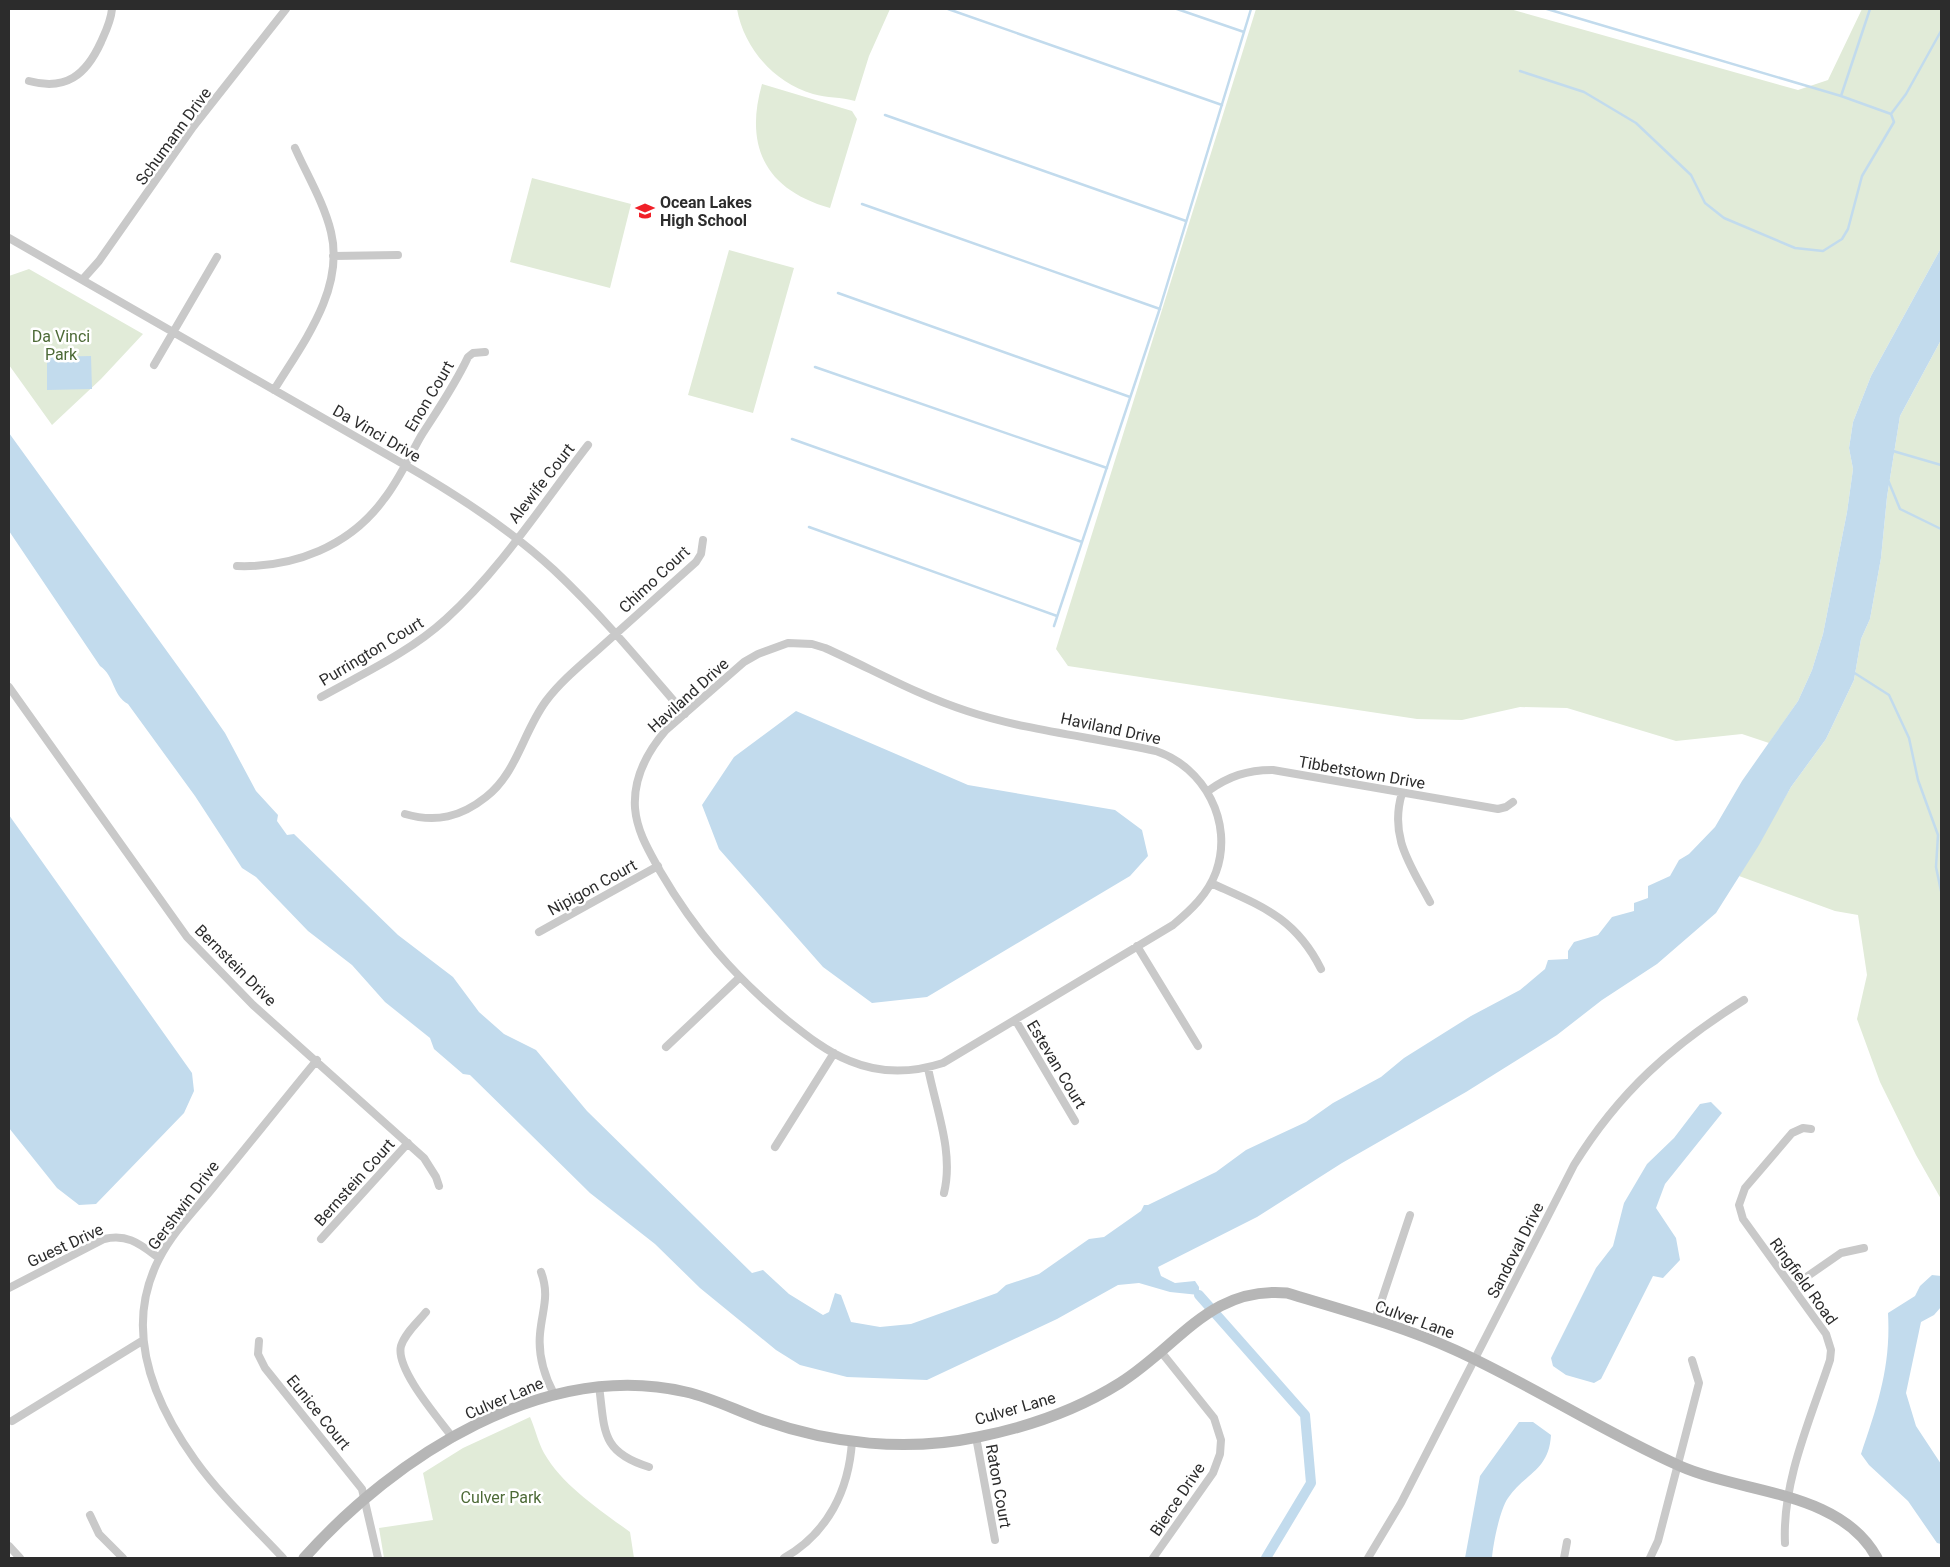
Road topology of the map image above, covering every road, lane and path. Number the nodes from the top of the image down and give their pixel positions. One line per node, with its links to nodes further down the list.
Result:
1 (112, 9): 3 (street)
2 (286, 9): 9 (street, Schumann Drive)
3 (29, 81)
4 (295, 148): 7 (street)
5 (9, 238): 9 (street, Da Vinci Drive)
6 (398, 255): 7 (street)
7 (333, 256): 13 (street)
8 (217, 257): 10 (street)
9 (82, 279): 10 (street, Da Vinci Drive)
10 (173, 332): 12 (street); 13 (street, Da Vinci Drive)
11 (485, 352): 15 (street, Enon Court)
12 (154, 365)
13 (274, 390): 15 (street, Da Vinci Drive)
14 (588, 445): 16 (street, Alewife Court)
15 (405, 465): 16 (street, Da Vinci Drive); 18 (street, Enon Court)
16 (516, 538): 19 (street, Da Vinci Drive); 21 (street, Purrington Court)
17 (703, 540): 19 (street, Chimo Court)
18 (237, 566)
19 (615, 634): 22 (street, Da Vinci Drive); 26 (street, Chimo Court)
20 (9, 687): 39 (street, Bernstein Drive)
21 (321, 697)
22 (685, 714): 23 (street, Haviland Drive); 27 (street, Haviland Drive)
23 (1208, 791): 24 (street, Tibbetstown Drive); 28 (street, Haviland Drive)
24 (1402, 793): 25 (street, Tibbetstown Drive); 29 (street)
25 (1513, 802)
26 (405, 814)
27 (658, 866): 30 (street, Nipigon Court); 33 (street, Haviland Drive)
28 (1211, 883): 31 (street, Haviland Drive); 32 (street)
29 (1430, 902)
30 (538, 932)
31 (1138, 946): 35 (street, Haviland Drive); 36 (street)
32 (1321, 968)
33 (739, 978): 37 (street); 38 (street, Haviland Drive)
34 (1744, 1000): 59 (street, Sandoval Drive)
35 (1016, 1021): 40 (street, Haviland Drive); 41 (street, Estevan Court)
36 (1198, 1046)
37 (666, 1047)
38 (834, 1053): 40 (street, Haviland Drive); 44 (street)
39 (316, 1060): 43 (street, Bernstein Drive); 50 (street, Gershwin Drive)
40 (928, 1068): 46 (street)
41 (1075, 1121)
42 (1811, 1129): 52 (street, Ringfield Road)
43 (408, 1143): 45 (street, Bernstein Drive); 48 (street, Bernstein Court)
44 (775, 1147)
45 (439, 1186)
46 (944, 1194)
47 (1410, 1215): 55 (street)
48 (321, 1239)
49 (1864, 1248): 52 (street)
50 (159, 1258): 53 (street, Guest Drive); 56 (street, Gershwin Drive)
51 (541, 1272): 62 (street)
52 (1792, 1287): 69 (street, Ringfield Road)
53 (9, 1288)
54 (426, 1312): 64 (street)
55 (1375, 1320): 58 (street, Culver Lane); 59 (street, Culver Lane)
56 (142, 1341): 63 (street); 78 (street, Gershwin Drive)
57 (259, 1341): 70 (street, Eunice Court)
58 (1162, 1353): 65 (street, Culver Lane); 82 (street, Bierce Drive)
59 (1474, 1360): 67 (street, Culver Lane); 83 (street, Sandoval Drive)
60 (1692, 1360): 67 (street)
61 (599, 1386): 62 (street, Culver Lane); 66 (street, Culver Lane); 68 (street)
62 (554, 1394): 64 (street, Culver Lane)
63 (12, 1421)
64 (453, 1438): 70 (street, Culver Lane)
65 (976, 1438): 66 (street, Culver Lane); 72 (street, Raton Court)
66 (852, 1441): 81 (street)
67 (1678, 1465): 69 (street, Culver Lane); 85 (street)
68 (649, 1468)
69 (1787, 1498): 74 (street, Ringfield Road); 86 (street, Culver Lane)
70 (365, 1499): 79 (street, Culver Lane); 80 (street, Eunice Court)
71 (90, 1515): 77 (street)
72 (995, 1540)
73 (1567, 1542): 84 (street)
74 (1785, 1543)
75 (9, 1546): 76 (street)
76 (20, 1558)
77 (123, 1558)
78 (284, 1558)
79 (304, 1558)
80 (378, 1558)
81 (784, 1558)
82 (1153, 1558)
83 (1368, 1558)
84 (1564, 1558)
85 (1650, 1558)
86 (1876, 1558)

